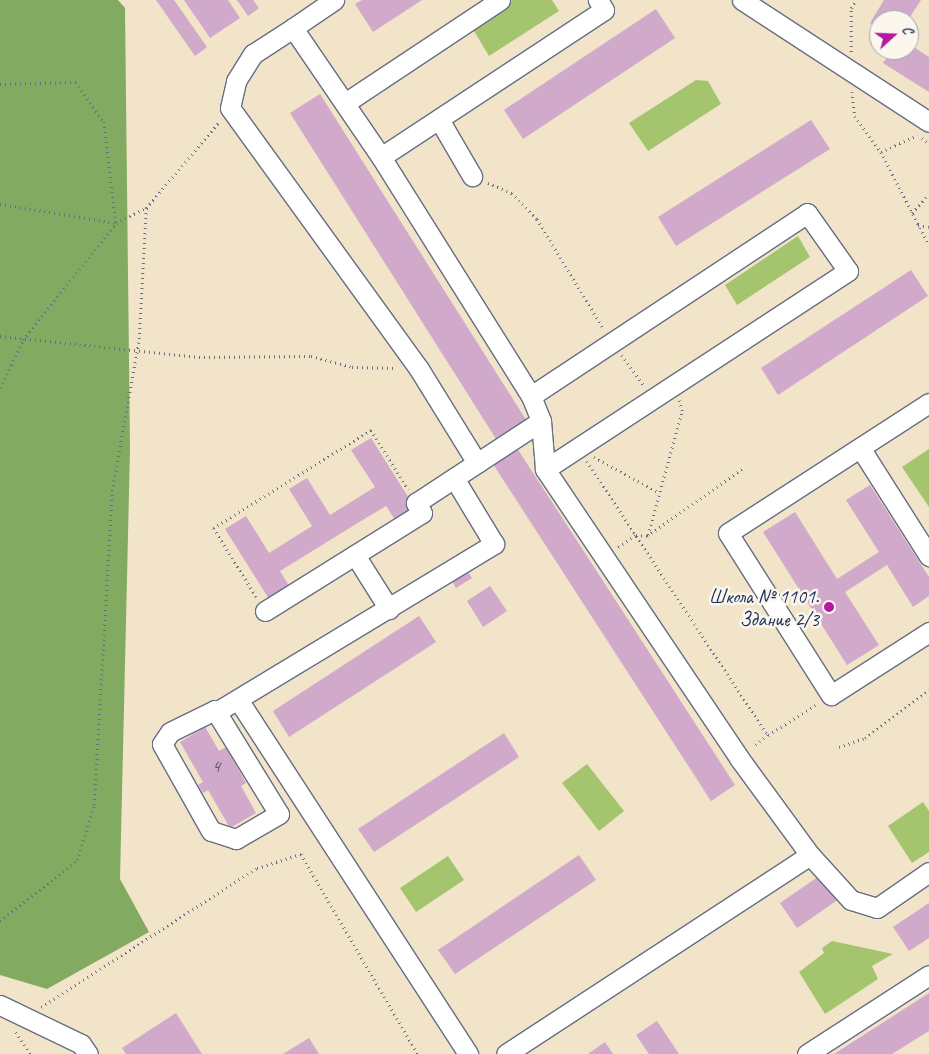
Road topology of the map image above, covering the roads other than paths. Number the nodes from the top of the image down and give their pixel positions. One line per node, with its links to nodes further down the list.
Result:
1 (334, 0): 5 (street)
2 (500, 0): 6 (street)
3 (598, 0): 7 (street)
4 (742, 0): 8 (street)
5 (293, 28): 6 (street); 15 (street)
6 (345, 103): 9 (street)
7 (440, 121): 9 (street); 10 (street)
8 (923, 128)
9 (381, 157): 11 (street)
10 (472, 176)
11 (531, 396): 13 (street); 16 (street)
12 (929, 403): 14 (street)
13 (541, 421): 15 (street); 16 (street)
14 (861, 449): 19 (street); 22 (street)
15 (477, 463): 17 (street)
16 (545, 469): 27 (street)
17 (454, 478): 18 (street); 20 (street)
18 (355, 555): 20 (street); 21 (street)
19 (929, 556)
20 (389, 609): 23 (street)
21 (265, 612)
22 (929, 632)
23 (239, 701): 24 (street); 25 (street)
24 (218, 711): 26 (street); 26 (street)
25 (306, 804): 26 (street); 32 (street)
26 (279, 814)
27 (810, 855): 28 (street); 33 (street)
28 (929, 872)
29 (929, 975): 34 (street)
30 (0, 1005): 31 (street)
31 (88, 1054)
32 (468, 1054)
33 (506, 1054)
34 (807, 1054)

